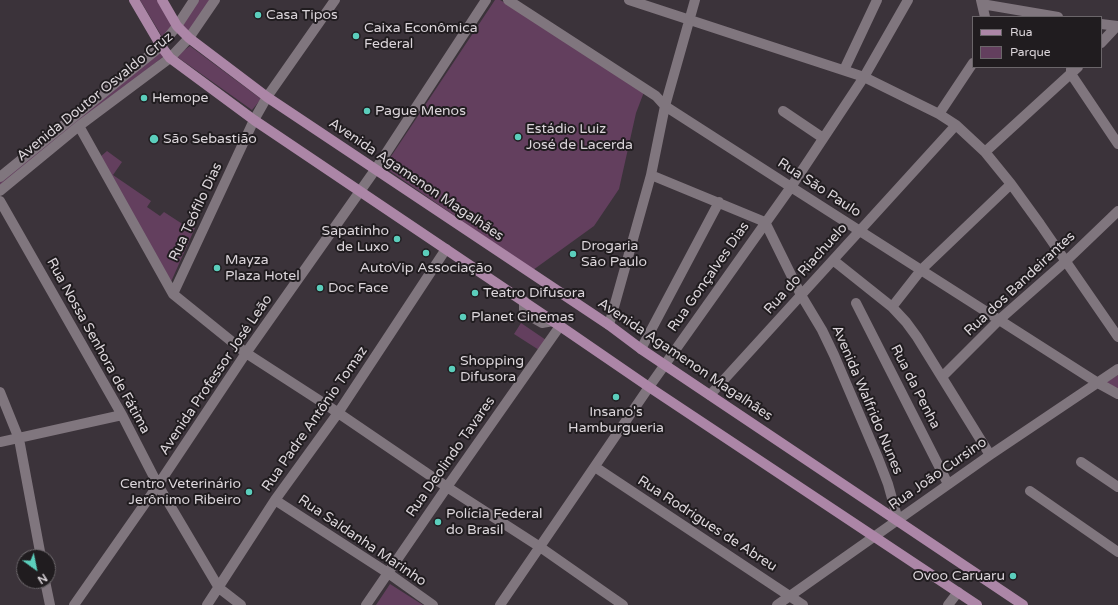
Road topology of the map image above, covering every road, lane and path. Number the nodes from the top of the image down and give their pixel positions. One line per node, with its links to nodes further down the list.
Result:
1 (134, 0): 21 (main road)
2 (162, 0): 17 (main road, Avenida Agamenon Magalhães)
3 (194, 0): 17 (street, Avenida Doutor Osvaldo Cruz)
4 (215, 0): 19 (street, Avenida Doutor Osvaldo Cruz)
5 (335, 0): 27 (street, Rua Teófilo Dias)
6 (486, 0): 37 (street, Avenida Professor José Leão)
7 (508, 0): 28 (street, Rua São Paulo)
8 (629, 0): 15 (street)
9 (695, 0): 15 (street)
10 (877, 0): 25 (street)
11 (908, 0): 26 (street, Rua Gonçalves Dias)
12 (982, 2): 13 (street); 14 (street)
13 (985, 16)
14 (1053, 16)
15 (689, 20): 25 (street); 28 (street)
16 (1102, 24): 18 (street)
17 (177, 26): 19 (main road, Avenida Agamenon Magalhães); 21 (street, Avenida Doutor Osvaldo Cruz)
18 (1118, 26): 20 (street)
19 (189, 38): 22 (street, Avenida Doutor Osvaldo Cruz); 27 (main road, Avenida Agamenon Magalhães)
20 (1102, 42)
21 (161, 46): 22 (main road); 39 (street, Avenida Doutor Osvaldo Cruz)
22 (170, 58): 31 (main road); 33 (street, Avenida Doutor Osvaldo Cruz)
23 (972, 64): 30 (street)
24 (1073, 69): 35 (street); 36 (street)
25 (844, 70): 26 (street)
26 (864, 77): 30 (street); 34 (street, Rua Gonçalves Dias)
27 (267, 97): 31 (street, Rua Teófilo Dias); 37 (main road, Avenida Agamenon Magalhães)
28 (665, 106): 38 (street); 41 (street, Rua São Paulo)
29 (783, 111): 34 (street)
30 (939, 114): 32 (street)
31 (254, 120): 43 (main road); 53 (street, Rua Teófilo Dias)
32 (956, 125): 36 (street); 48 (street, Rua do Riachuelo)
33 (79, 126): 42 (street, Avenida Doutor Osvaldo Cruz); 53 (street)
34 (823, 138): 41 (street, Rua Gonçalves Dias)
35 (1118, 144)
36 (985, 152): 40 (street)
37 (375, 170): 43 (street, Avenida Professor José Leão); 59 (main road, Avenida Agamenon Magalhães)
38 (651, 175): 45 (street); 59 (street)
39 (0, 177)
40 (1011, 184): 51 (street); 52 (street)
41 (791, 187): 47 (street, Rua Gonçalves Dias); 48 (street, Rua São Paulo)
42 (0, 191)
43 (360, 192): 49 (main road); 62 (street, Avenida Professor José Leão)
44 (0, 201): 72 (street, Rua Nossa Senhora de Fátima)
45 (719, 202): 47 (street); 61 (street)
46 (1118, 211): 51 (street, Rua dos Bandeirantes)
47 (765, 222): 54 (street, Avenida Walfrido Nunes); 63 (street, Rua Gonçalves Dias)
48 (860, 231): 50 (street, Rua do Riachuelo); 52 (street, Rua São Paulo)
49 (446, 249): 58 (main road); 71 (street, Rua Padre Antônio Tomaz)
50 (833, 260): 54 (street, Rua do Riachuelo); 56 (street)
51 (1066, 261): 57 (street, Rua dos Bandeirantes); 60 (street)
52 (921, 270): 56 (street); 57 (street, Rua São Paulo)
53 (173, 294): 62 (street)
54 (802, 295): 70 (street, Rua do Riachuelo); 84 (street, Avenida Walfrido Nunes)
55 (856, 303): 78 (street, Rua da Penha)
56 (892, 307): 65 (street)
57 (999, 320): 65 (street, Rua dos Bandeirantes); 66 (street, Rua São Paulo)
58 (557, 323): 67 (main road); 80 (street, Rua Deolindo Tavares)
59 (609, 325): 61 (main road, Avenida Agamenon Magalhães)
60 (1118, 337)
61 (641, 349): 63 (main road, Avenida Agamenon Magalhães)
62 (246, 354): 71 (street); 79 (street, Avenida Professor José Leão)
63 (665, 365): 67 (street, Rua Gonçalves Dias); 70 (main road, Avenida Agamenon Magalhães)
64 (1118, 370): 66 (street, Rua João Cursino)
65 (942, 377): 75 (street)
66 (1098, 384): 69 (street, Rua São Paulo); 75 (street, Rua João Cursino)
67 (649, 387): 77 (street, Rua Gonçalves Dias); 85 (main road)
68 (0, 392): 73 (street)
69 (1118, 394)
70 (710, 395): 84 (main road, Avenida Agamenon Magalhães)
71 (338, 413): 80 (street); 83 (street, Rua Padre Antônio Tomaz)
72 (122, 415): 73 (street); 79 (street, Rua Nossa Senhora de Fátima)
73 (19, 439): 74 (street); 87 (street)
74 (0, 442)
75 (990, 455): 78 (street, Rua João Cursino)
76 (1081, 462): 81 (street)
77 (595, 467): 86 (street, Rua Gonçalves Dias); 93 (street, Rua Rodrigues de Abreu)
78 (948, 484): 84 (street, Rua João Cursino)
79 (158, 485): 90 (street, Rua Nossa Senhora de Fátima); 95 (street, Avenida Professor José Leão)
80 (447, 487): 86 (street); 89 (street, Rua Deolindo Tavares)
81 (1118, 487)
82 (1030, 491): 88 (street)
83 (275, 500): 89 (street, Rua Saldanha Marinho); 90 (street, Rua Padre Antônio Tomaz)
84 (898, 520): 85 (street, Rua João Cursino); 106 (main road, Avenida Agamenon Magalhães)
85 (874, 536): 92 (main road); 93 (street, Rua João Cursino)
86 (540, 547): 100 (street, Rua Gonçalves Dias); 101 (street)
87 (40, 549)
88 (1118, 552)
89 (388, 573): 98 (street, Rua Deolindo Tavares); 99 (street, Rua Saldanha Marinho)
90 (219, 588): 96 (street, Rua Padre Antônio Tomaz); 97 (street)
91 (47, 589): 94 (street)
92 (958, 592): 104 (street); 105 (main road)
93 (790, 596): 102 (street, Rua João Cursino); 103 (street, Rua Rodrigues de Abreu)
94 (50, 605)
95 (74, 605)
96 (208, 605)
97 (242, 605)
98 (366, 605)
99 (433, 605)
100 (500, 605)
101 (623, 605)
102 (777, 605)
103 (803, 605)
104 (948, 605)
105 (977, 605)
106 (1023, 605)

